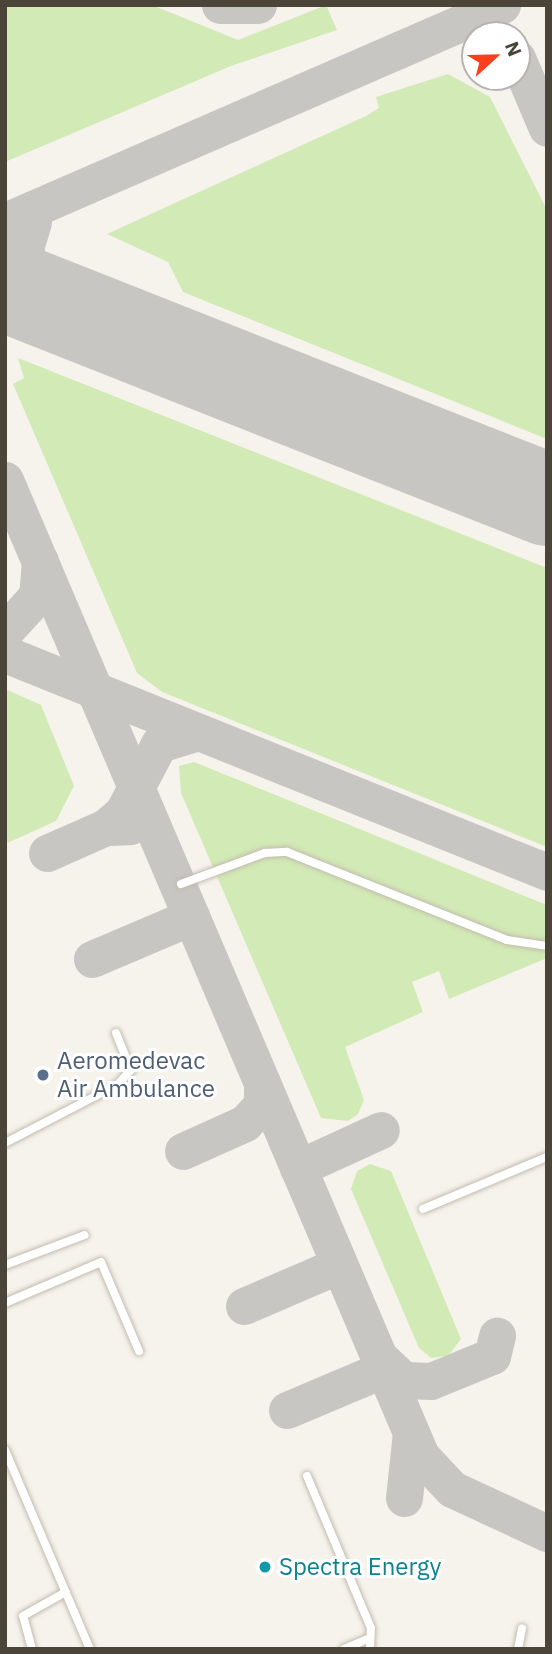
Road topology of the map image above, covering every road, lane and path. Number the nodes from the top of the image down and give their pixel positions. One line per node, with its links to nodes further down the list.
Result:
1 (181, 884): 2 (lane)
2 (547, 946)
3 (116, 1033): 4 (lane)
4 (5, 1143)
5 (547, 1157): 6 (lane)
6 (423, 1209)
7 (85, 1235): 8 (lane)
8 (5, 1265)
9 (5, 1303): 10 (lane)
10 (139, 1351)
11 (5, 1450): 13 (lane)
12 (307, 1476): 15 (lane)
13 (66, 1592): 16 (lane); 17 (lane)
14 (522, 1628): 20 (lane)
15 (370, 1638): 18 (lane); 19 (lane)
16 (32, 1649)
17 (90, 1649)
18 (344, 1649)
19 (370, 1649)
20 (518, 1649)

